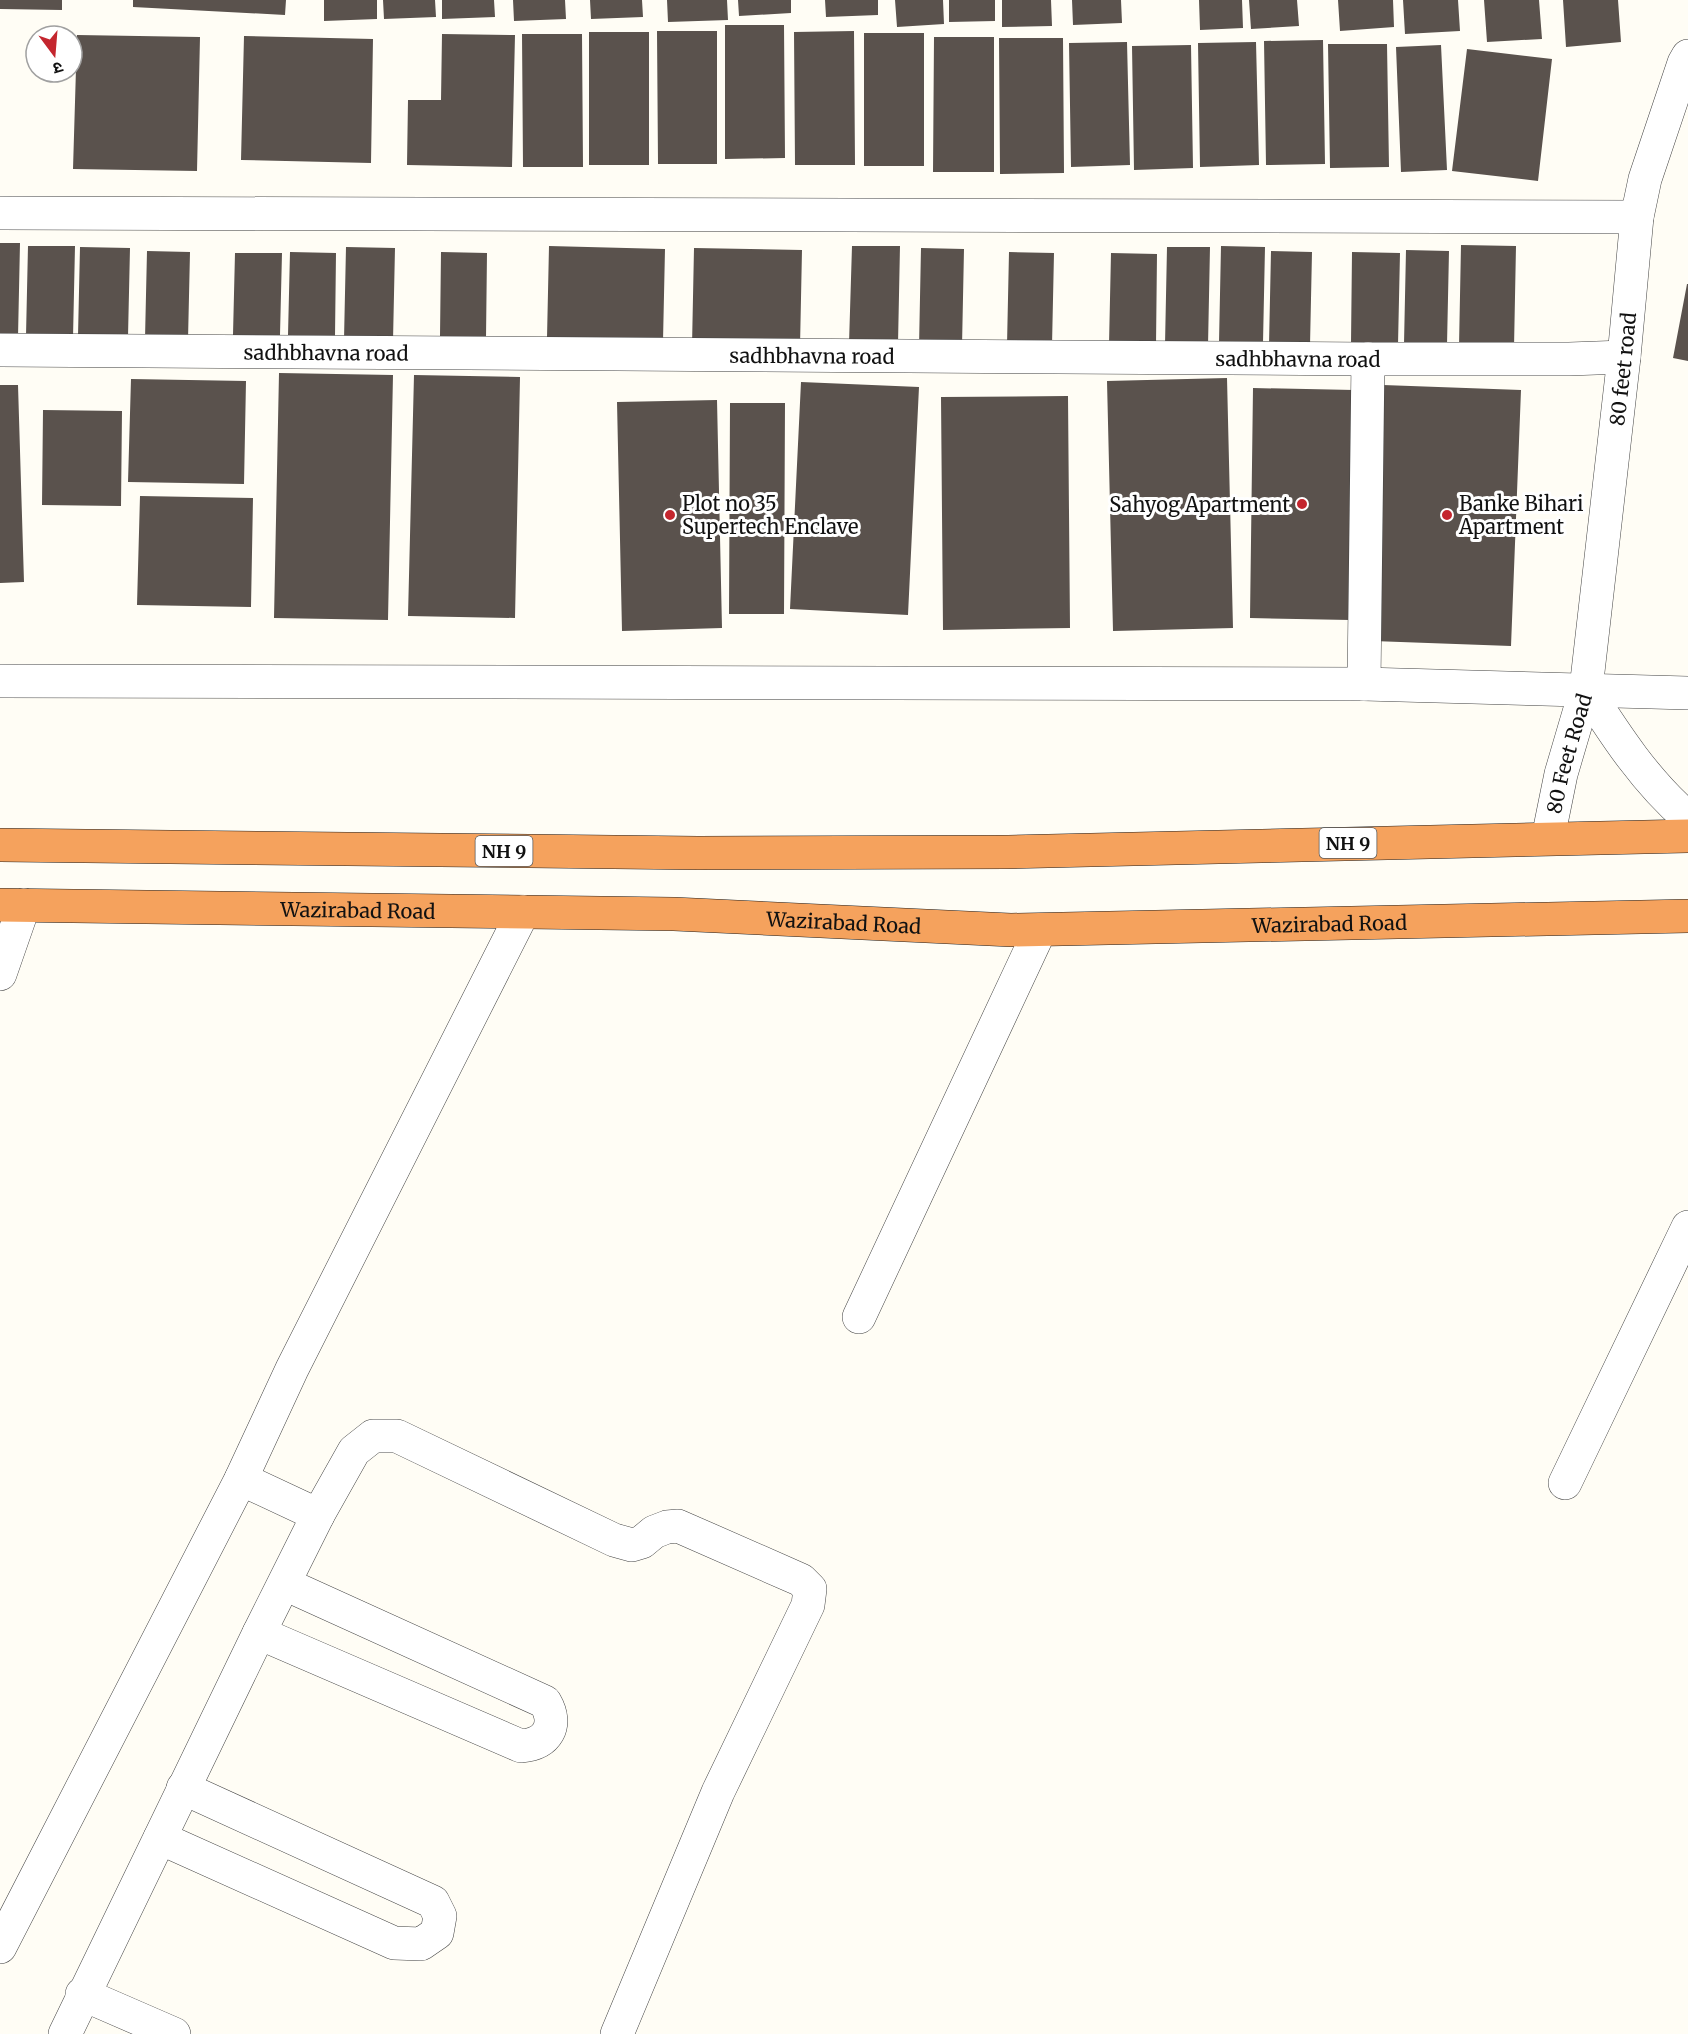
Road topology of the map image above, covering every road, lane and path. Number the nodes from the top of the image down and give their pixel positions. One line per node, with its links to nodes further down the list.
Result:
1 (1688, 56): 3 (street, 80 feet road)
2 (0, 213): 3 (street)
3 (1637, 217): 5 (street, 80 feet road)
4 (0, 350): 6 (street, sadhbhavna road)
5 (1624, 357): 6 (street, sadhbhavna road); 9 (street, 80 feet road)
6 (1368, 359): 8 (street)
7 (0, 681): 8 (street)
8 (1364, 684): 9 (street)
9 (1586, 689): 10 (street); 11 (street, 80 Feet Road); 13 (street, 80 Feet Road)
10 (1688, 693)
11 (1688, 818)
12 (1688, 836): 13 (highway, NH 9)
13 (1548, 838): 14 (highway, NH 9)
14 (0, 845)
15 (12, 905): 16 (highway, Wazirabad Road); 19 (street)
16 (523, 912): 18 (highway, Wazirabad Road); 22 (street)
17 (1688, 916): 18 (highway, Wazirabad Road)
18 (1026, 930): 21 (street)
19 (0, 974)
20 (1688, 1227): 23 (street)
21 (859, 1317)
22 (241, 1479): 24 (street); 29 (street)
23 (1565, 1484)
24 (318, 1515): 25 (street); 33 (street)
25 (285, 1584): 26 (street); 26 (street)
26 (259, 1633): 27 (street)
27 (183, 1788): 28 (street); 28 (street)
28 (160, 1838): 30 (street)
29 (0, 1947)
30 (82, 1994): 31 (street); 32 (street)
31 (65, 2034)
32 (174, 2034)
33 (617, 2034)

